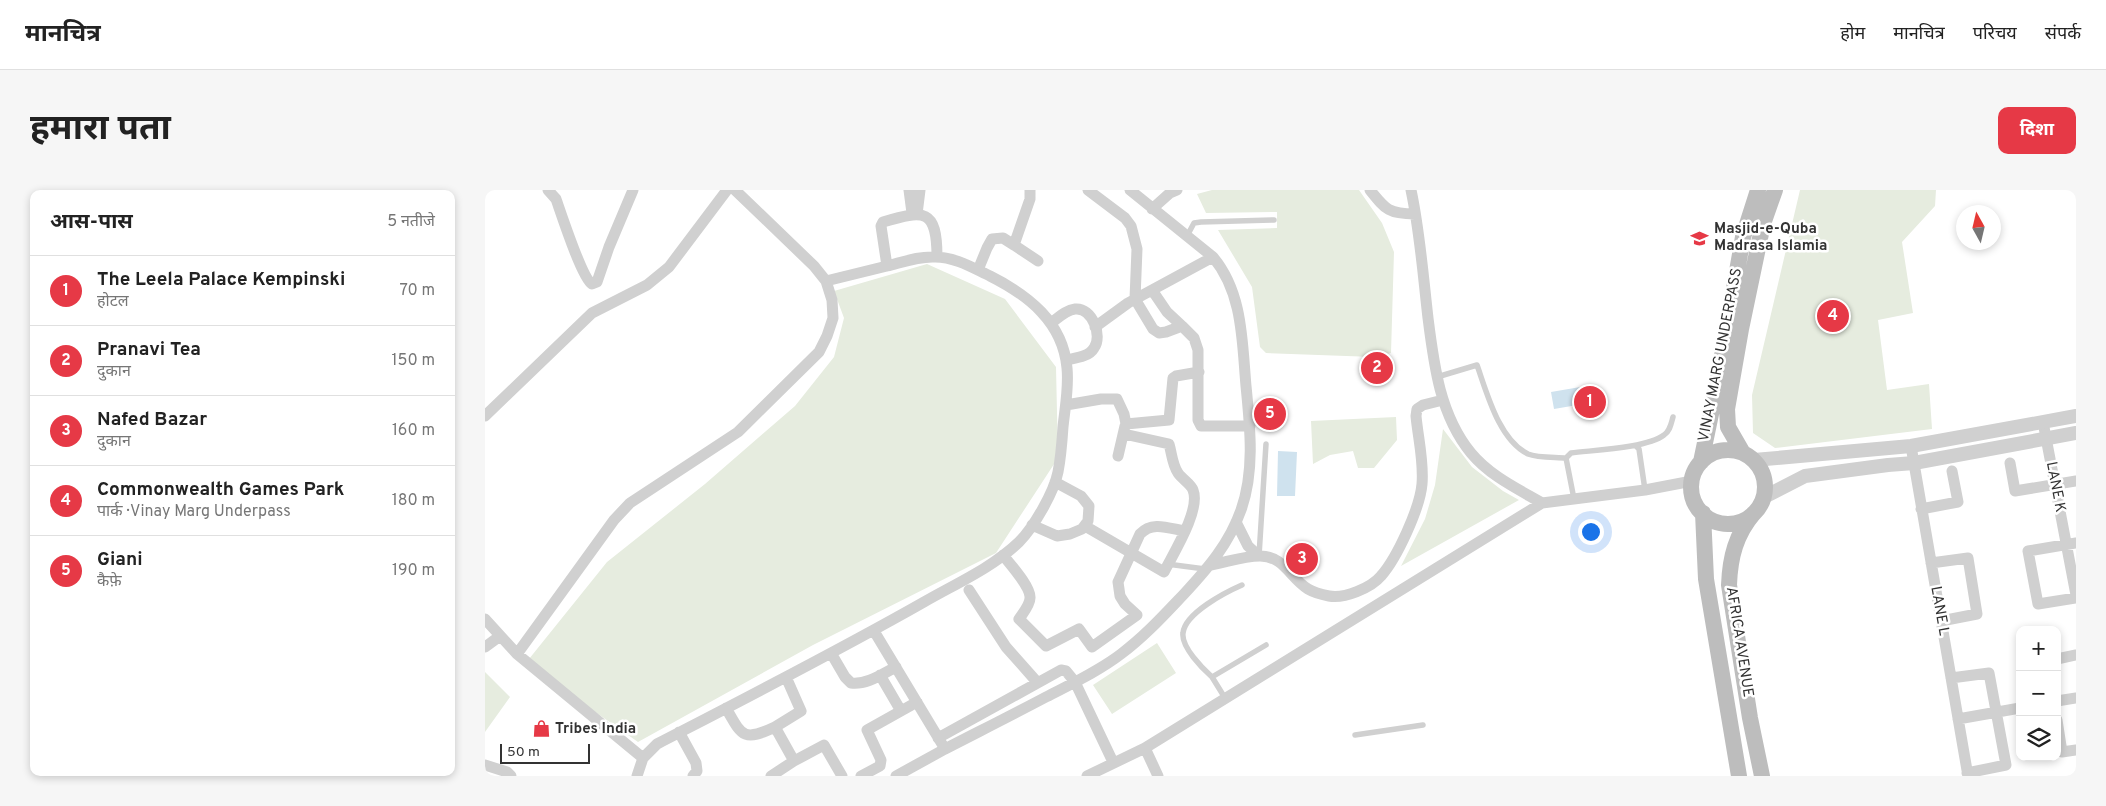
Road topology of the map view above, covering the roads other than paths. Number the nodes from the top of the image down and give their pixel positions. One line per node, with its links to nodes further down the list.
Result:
1 (548, 190): 2 (street)
2 (633, 190)
3 (727, 190): 37 (street)
4 (735, 190): 26 (street)
5 (909, 190): 16 (street)
6 (920, 190): 16 (street)
7 (1030, 190): 20 (street)
8 (1088, 190): 28 (street)
9 (1130, 190): 15 (street)
10 (1177, 190): 15 (street)
11 (1370, 190): 17 (street)
12 (1411, 190): 17 (street)
13 (1758, 190): 51 (main road, VINAY MARG UNDERPASS)
14 (1775, 190): 49 (main road, VINAY MARG UNDERPASS)
15 (1152, 209): 19 (street)
16 (915, 214): 21 (street); 24 (street)
17 (1415, 214): 34 (street)
18 (1274, 220): 19 (lane)
19 (1187, 236): 22 (street)
20 (1014, 245): 23 (street); 25 (street)
21 (937, 257): 24 (street); 25 (street)
22 (1213, 257): 27 (street); 41 (street)
23 (1039, 261)
24 (887, 266): 26 (street)
25 (978, 270): 29 (street)
26 (826, 281): 87 (street)
27 (1152, 290): 28 (street); 30 (street)
28 (1135, 299): 30 (street); 31 (street)
29 (1051, 324): 31 (street); 32 (street)
30 (1182, 326): 33 (street)
31 (1095, 327): 32 (street)
32 (1065, 360): 36 (street)
33 (1199, 372): 41 (street); 42 (street)
34 (1437, 377): 35 (street); 50 (lane)
35 (1443, 400): 62 (street); 73 (street)
36 (1066, 405): 42 (street); 57 (street)
37 (485, 416)
38 (2076, 416): 40 (street)
39 (1673, 417): 46 (lane)
40 (2043, 422): 44 (street, LANE K); 47 (street)
41 (1250, 426): 66 (street)
42 (1125, 429): 48 (street); 69 (street)
43 (2076, 433): 44 (street)
44 (2046, 439): 52 (street); 58 (street, LANE K)
45 (1265, 444): 73 (lane)
46 (1636, 446): 50 (lane); 59 (lane)
47 (1911, 446): 49 (street); 52 (street, LANE L)
48 (1118, 456)
49 (1749, 457): 51 (main road); 60 (main road)
50 (1566, 458): 61 (lane)
51 (1701, 462): 55 (main road)
52 (1913, 463): 60 (street); 63 (street, LANE L)
53 (2011, 463): 58 (street)
54 (1952, 471): 63 (street)
55 (1692, 480): 59 (street); 64 (main road)
56 (2076, 481): 58 (street)
57 (1055, 482): 67 (street); 68 (street)
58 (2055, 485): 70 (street, LANE K)
59 (1645, 490): 61 (street)
60 (1764, 497): 65 (main road)
61 (1574, 498): 62 (street)
62 (1542, 503): 97 (street)
63 (1921, 509): 74 (street, LANE L)
64 (1703, 513): 65 (main road); 129 (main road, AFRICA AVENUE)
65 (1754, 513): 130 (main road, AFRICA AVENUE)
66 (1236, 522): 73 (street); 76 (street)
67 (1031, 525): 68 (street); 72 (street)
68 (1085, 526): 71 (street)
69 (1184, 531): 71 (street); 75 (street)
70 (2071, 544): 79 (street, LANE K); 79 (street)
71 (1132, 553): 72 (street); 75 (street)
72 (1003, 554): 82 (street)
73 (1259, 556): 76 (street)
74 (1931, 563): 81 (street, LANE L); 81 (street)
75 (1167, 564): 76 (lane)
76 (1209, 567): 96 (street)
77 (1241, 584): 93 (lane)
78 (969, 590): 95 (street)
79 (2076, 596)
80 (485, 619): 83 (street)
81 (1941, 620): 94 (street, LANE L)
82 (874, 630): 86 (street); 90 (street)
83 (500, 636): 85 (street); 87 (street)
84 (1266, 645): 93 (lane)
85 (485, 647)
86 (831, 653): 91 (street); 92 (street)
87 (517, 654): 115 (street)
88 (2076, 655): 89 (street)
89 (2061, 658)
90 (896, 667): 91 (street); 100 (street)
91 (879, 675): 103 (street)
92 (786, 677): 101 (street); 107 (street)
93 (1212, 677): 97 (lane)
94 (1951, 678): 104 (street); 105 (street, LANE L)
95 (1037, 682): 96 (street); 110 (street)
96 (1075, 682): 113 (street); 117 (street)
97 (1225, 698): 112 (street)
98 (2076, 698): 99 (street)
99 (2061, 700)
100 (917, 702): 103 (street); 110 (street)
101 (726, 708): 107 (street); 108 (street)
102 (2016, 709): 104 (street)
103 (901, 711): 125 (street)
104 (1997, 712): 105 (street); 119 (street)
105 (1958, 719): 119 (street, LANE L)
106 (1423, 725): 109 (lane)
107 (775, 727): 116 (street)
108 (679, 732): 115 (street); 122 (street)
109 (1355, 735)
110 (938, 738): 113 (street)
111 (2061, 746): 114 (street)
112 (1145, 748): 117 (street); 128 (street)
113 (945, 749): 126 (street)
114 (2076, 750)
115 (643, 758): 121 (street)
116 (794, 761): 123 (street); 124 (street)
117 (1113, 762): 127 (street)
118 (485, 766): 120 (street)
119 (1968, 775)
120 (511, 776)
121 (637, 776)
122 (693, 776)
123 (771, 776)
124 (842, 776)
125 (861, 776)
126 (896, 776)
127 (1087, 776)
128 (1158, 776)
129 (1739, 776)
130 (1762, 776)

